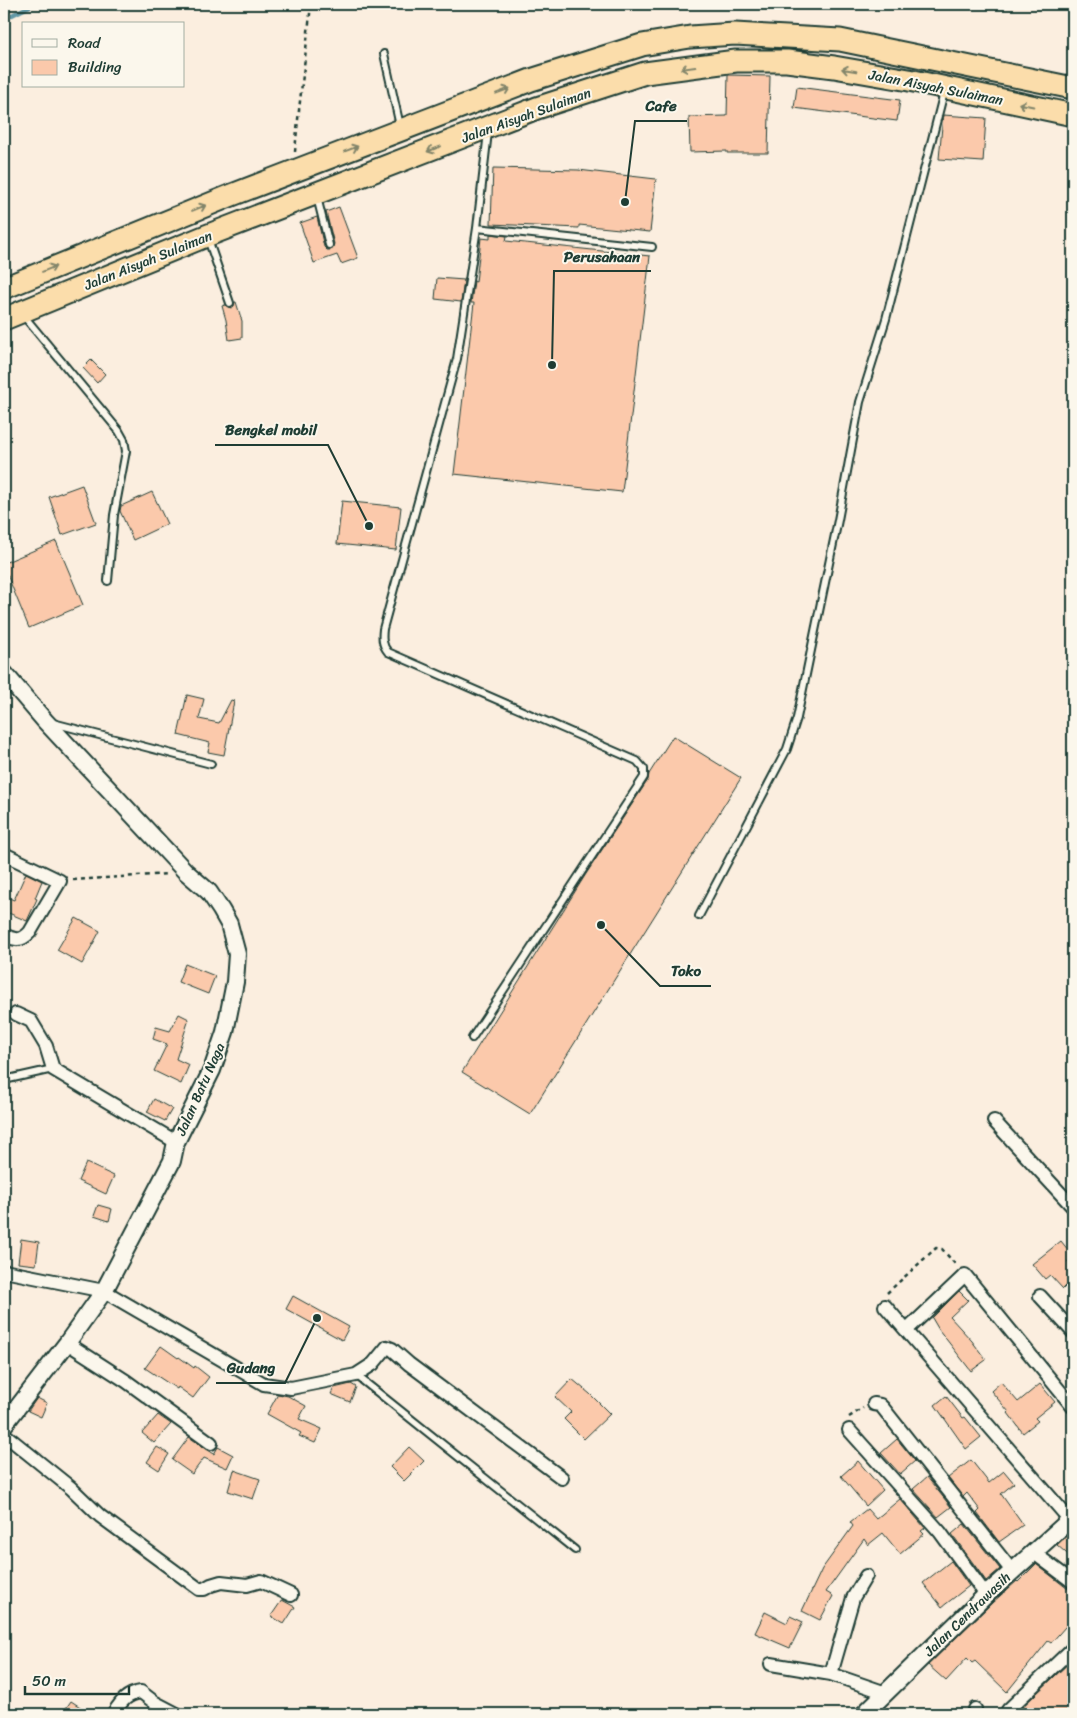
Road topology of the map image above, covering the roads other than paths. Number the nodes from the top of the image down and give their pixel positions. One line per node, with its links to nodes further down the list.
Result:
1 (384, 54): 6 (lane)
2 (944, 88): 4 (highway, Jalan Aisyah Sulaiman, one-way to 2); 5 (highway, Jalan Aisyah Sulaiman, one-way to 5); 20 (lane)
3 (1073, 88): 6 (highway, Jalan Aisyah Sulaiman, one-way to 3)
4 (1073, 115)
5 (488, 128): 7 (highway, Jalan Aisyah Sulaiman, one-way to 7); 8 (lane)
6 (400, 130): 12 (highway, Jalan Aisyah Sulaiman, one-way to 6)
7 (316, 194): 9 (highway, Jalan Aisyah Sulaiman); 10 (lane)
8 (477, 228): 11 (lane); 23 (lane)
9 (206, 236): 13 (lane); 14 (highway, Jalan Aisyah Sulaiman)
10 (329, 245)
11 (652, 247)
12 (4, 288)
13 (230, 303)
14 (12, 315): 15 (lane)
15 (108, 581)
16 (4, 673): 17 (street, Jalan Batu Naga)
17 (45, 721): 18 (lane); 27 (street, Jalan Batu Naga)
18 (211, 764)
19 (4, 854): 21 (street)
20 (699, 916)
21 (4, 935)
22 (16, 1014): 24 (street)
23 (472, 1038)
24 (53, 1069): 25 (lane); 27 (street)
25 (4, 1080)
26 (994, 1120): 28 (street)
27 (176, 1142): 30 (street, Jalan Batu Naga)
28 (1073, 1207)
29 (4, 1271): 30 (street)
30 (104, 1291): 35 (street, Jalan Batu Naga); 36 (street)
31 (1040, 1296): 34 (street)
32 (885, 1306): 33 (street)
33 (907, 1330): 38 (street); 44 (street)
34 (1073, 1332)
35 (67, 1343): 39 (street, Jalan Batu Naga); 42 (street)
36 (356, 1375): 43 (street); 45 (lane)
37 (874, 1404): 47 (street)
38 (1073, 1407)
39 (4, 1424)
40 (848, 1430): 51 (street)
41 (4, 1434): 50 (street)
42 (211, 1443)
43 (562, 1478)
44 (1072, 1518): 46 (street, Jalan Cendrawasih)
45 (575, 1550)
46 (1034, 1552): 47 (street, Jalan Cendrawasih); 49 (street)
47 (1012, 1572): 51 (street, Jalan Cendrawasih)
48 (866, 1576): 54 (street)
49 (1073, 1582)
50 (291, 1595)
51 (986, 1595): 55 (street, Jalan Cendrawasih)
52 (1073, 1648): 56 (street)
53 (771, 1664): 54 (street)
54 (831, 1674): 55 (street)
55 (886, 1693): 59 (street, Jalan Cendrawasih)
56 (1008, 1710)
57 (114, 1714): 58 (street)
58 (177, 1714)
59 (864, 1714)

